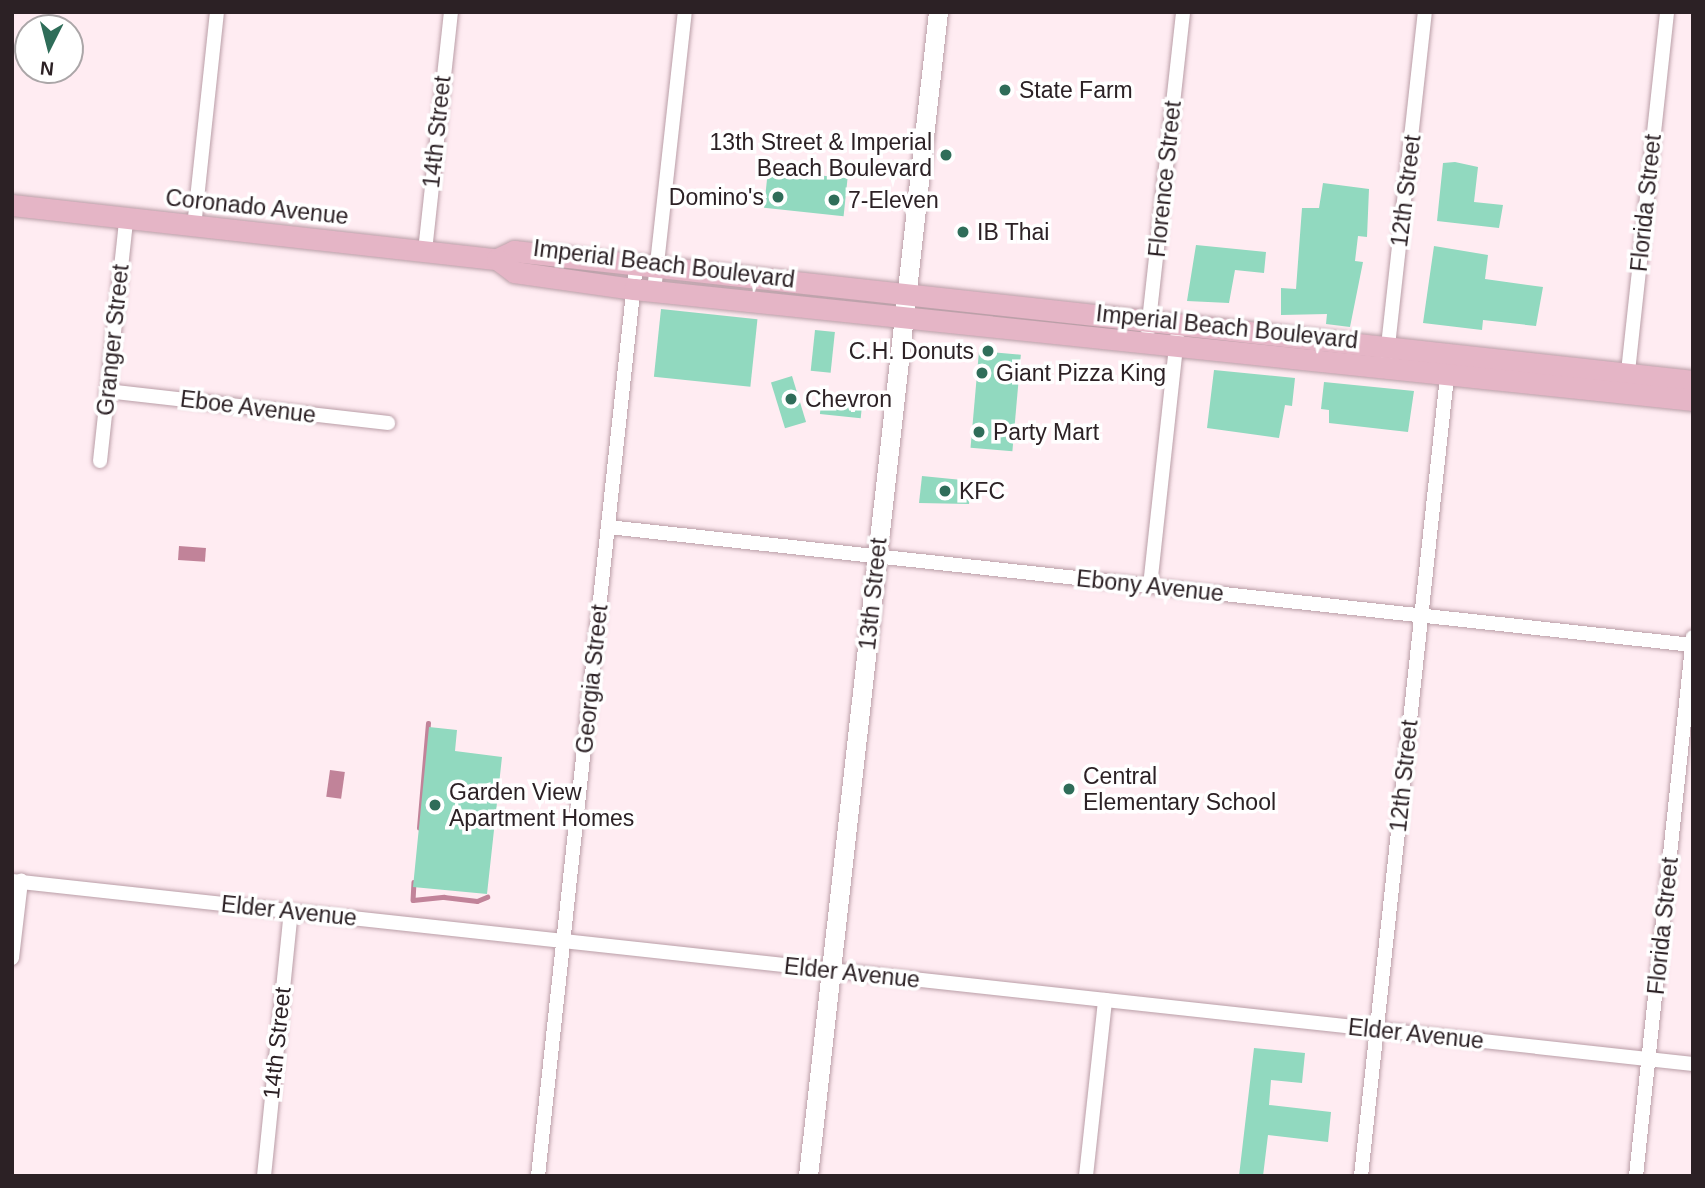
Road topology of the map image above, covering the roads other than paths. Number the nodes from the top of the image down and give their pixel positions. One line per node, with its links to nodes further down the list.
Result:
1 (217, 12): 10 (street)
2 (451, 12): 11 (street, 14th Street)
3 (685, 12): 13 (street, Georgia Street)
4 (937, 12): 15 (main road, 13th Street)
5 (1183, 12): 17 (street, Florence Street)
6 (1425, 12): 21 (street, 12th Street)
7 (1667, 12): 25 (street, Florida Street)
8 (12, 205): 9 (main road, Coronado Avenue)
9 (126, 219): 10 (main road, Coronado Avenue); 26 (street, Granger Street)
10 (194, 227): 11 (main road, Coronado Avenue)
11 (425, 251): 12 (main road, Coronado Avenue)
12 (497, 259): 13 (main road, Imperial Beach Boulevard); 14 (main road, Imperial Beach Boulevard)
13 (646, 266): 14 (street, Georgia Street); 14 (street, Georgia Street); 15 (main road, Imperial Beach Boulevard)
14 (644, 290): 16 (main road, Imperial Beach Boulevard); 30 (street, Georgia Street)
15 (905, 295): 16 (main road, 13th Street); 17 (main road, Imperial Beach Boulevard)
16 (902, 319): 19 (main road, Imperial Beach Boulevard); 31 (main road, 13th Street)
17 (1149, 321): 18 (main road, Imperial Beach Boulevard); 19 (street, Florence Street)
18 (1178, 325): 20 (street); 21 (main road, Imperial Beach Boulevard)
19 (1146, 345): 20 (main road, Imperial Beach Boulevard)
20 (1176, 348): 22 (main road, Imperial Beach Boulevard); 32 (street)
21 (1388, 348): 22 (street, 12th Street); 25 (main road, Imperial Beach Boulevard)
22 (1386, 370): 23 (main road, Imperial Beach Boulevard)
23 (1447, 376): 25 (main road, Imperial Beach Boulevard); 33 (street, 12th Street)
24 (1693, 381): 25 (main road, Imperial Beach Boulevard)
25 (1627, 384): 27 (main road, Imperial Beach Boulevard)
26 (107, 391): 28 (street, Eboe Avenue); 29 (street, Granger Street)
27 (1693, 400)
28 (388, 423)
29 (100, 461)
30 (608, 527): 31 (street, Ebony Avenue); 37 (street, Georgia Street)
31 (877, 557): 32 (street, Ebony Avenue); 39 (main road, 13th Street)
32 (1150, 586): 33 (street, Ebony Avenue)
33 (1421, 615): 34 (street, Ebony Avenue); 41 (street, 12th Street)
34 (1692, 642): 42 (street, Florida Street)
35 (16, 881): 36 (street, Elder Avenue); 38 (street)
36 (291, 911): 37 (street, Elder Avenue); 44 (street, 14th Street)
37 (564, 941): 39 (street, Elder Avenue); 45 (street, Georgia Street)
38 (12, 958)
39 (831, 971): 40 (street, Elder Avenue); 46 (main road, 13th Street)
40 (1105, 1000): 41 (street, Elder Avenue); 47 (street)
41 (1376, 1030): 42 (street, Elder Avenue); 48 (street, 12th Street)
42 (1649, 1060): 43 (street, Elder Avenue); 49 (street, Florida Street)
43 (1693, 1064)
44 (264, 1176)
45 (538, 1176)
46 (808, 1176)
47 (1086, 1176)
48 (1361, 1176)
49 (1636, 1176)

